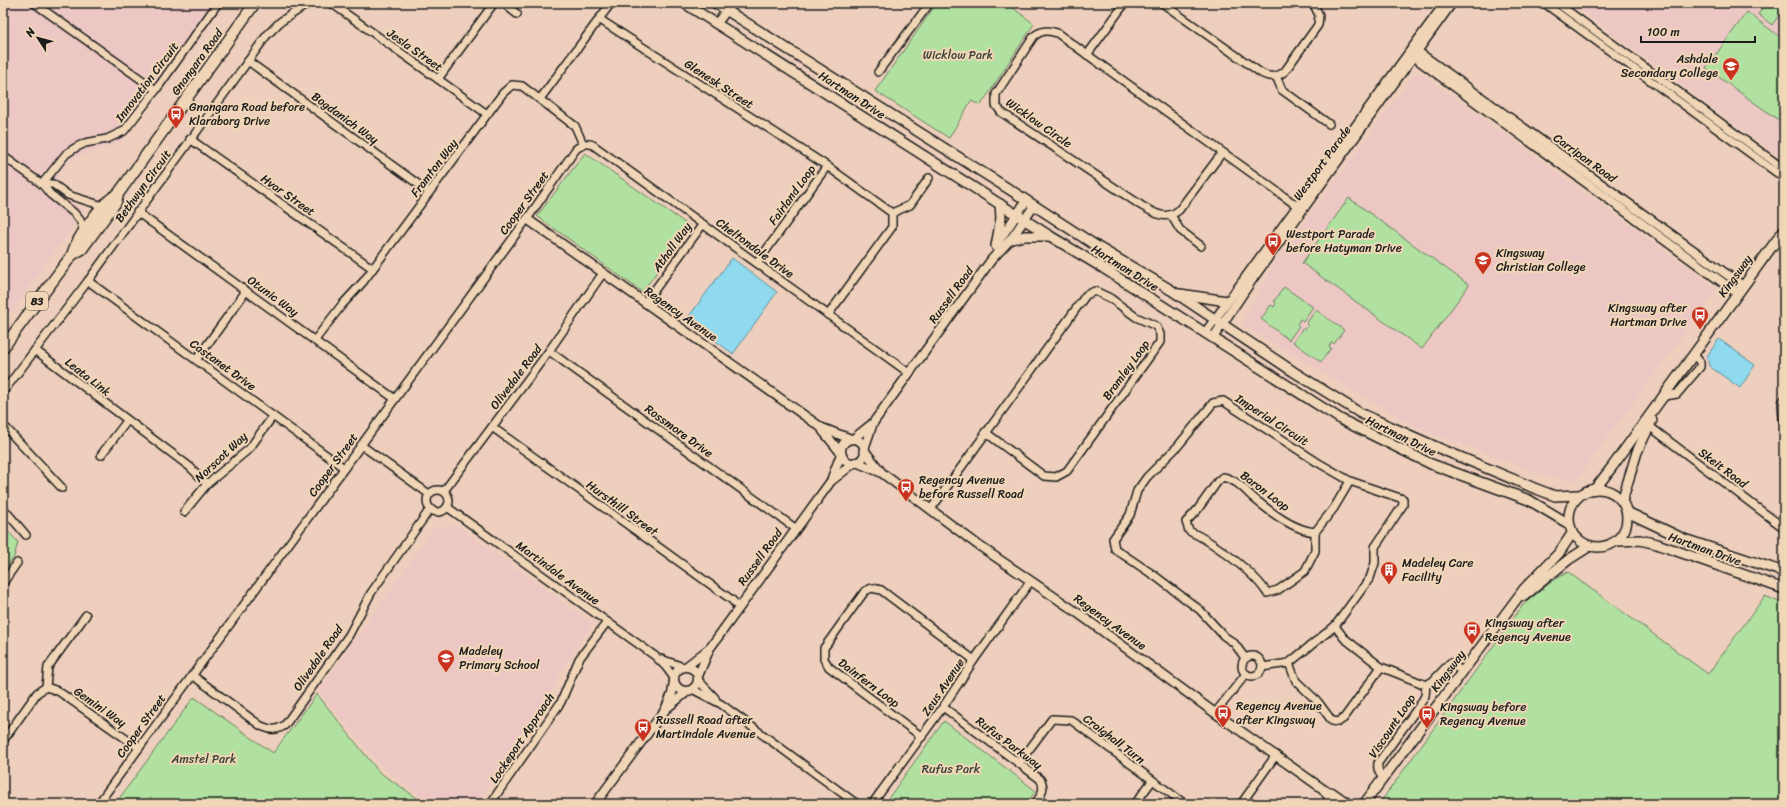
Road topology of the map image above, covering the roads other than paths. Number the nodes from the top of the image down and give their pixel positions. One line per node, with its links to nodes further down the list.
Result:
1 (34, 3): 28 (street)
2 (218, 3): 28 (street, Innovation Circuit)
3 (255, 3): 42 (main road, Gnangara Road / 83)
4 (309, 3): 24 (street, Bethwyn Circuit)
5 (331, 3): 27 (street, Jesla Street)
6 (494, 3): 27 (street)
7 (503, 3): 19 (street)
8 (611, 3): 20 (street)
9 (684, 3): 21 (main road, Hartman Drive)
10 (930, 3): 25 (street)
11 (1125, 3): 23 (street)
12 (1162, 3): 26 (street)
13 (1313, 3): 26 (street)
14 (1445, 3): 22 (street, Westport Parade)
15 (1452, 3): 22 (street, Westport Parade)
16 (1544, 3): 39 (street)
17 (1558, 3): 37 (street)
18 (724, 5): 21 (street); 43 (main road, Hartman Drive)
19 (517, 14)
20 (599, 19): 29 (street); 36 (street, Glenesk Street)
21 (716, 24): 44 (main road, Hartman Drive)
22 (1413, 53): 46 (street, Westport Parade); 65 (street, Carripan Road)
23 (1087, 55): 34 (street, Wicklow Circle); 49 (street, Wicklow Circle)
24 (248, 61): 32 (street, Bethwyn Circuit); 41 (street, Bogdanich Way)
25 (878, 72)
26 (1276, 76): 31 (street)
27 (438, 79): 30 (street, Jesla Street)
28 (156, 90): 40 (street, Innovation Circuit)
29 (540, 99): 30 (street, Framton Way); 33 (street, Framton Way)
30 (487, 114): 41 (street, Framton Way)
31 (1329, 124)
32 (190, 139): 47 (street, Bethwyn Circuit); 62 (street, Hvar Street)
33 (585, 144): 51 (street, Cooper Street); 52 (street, Cheltondale Drive)
34 (1222, 153): 46 (street, Wicklow Circle); 49 (street)
35 (3, 156): 40 (street)
36 (827, 166): 48 (street, Fairland Loop); 61 (street, Fairland Loop)
37 (1784, 169)
38 (929, 178): 48 (street)
39 (1784, 178)
40 (42, 184): 45 (street); 54 (street)
41 (429, 192): 62 (street, Framton Way)
42 (118, 194): 45 (main road, Gnangara Road / 83); 59 (main road, Gnangara Road / 83)
43 (1030, 203): 50 (street, Russell Road); 67 (main road, Hartman Drive)
44 (1000, 204): 50 (main road, Hartman Drive); 57 (main road)
45 (103, 206): 54 (main road, Gnangara Road / 83)
46 (1300, 208): 68 (street, Westport Parade); 72 (street, Westport Parade)
47 (137, 212): 64 (street, Bethwyn Circuit); 66 (street, Otunic Way)
48 (892, 213): 70 (street)
49 (1171, 215): 58 (street)
50 (1021, 217): 55 (main road, Hartman Drive); 56 (street, Russell Road); 57 (street, Russell Road)
51 (527, 219): 63 (street, Regency Avenue); 82 (street, Cooper Street)
52 (703, 224): 61 (street, Cheltondale Drive); 69 (street, Atholl Way)
53 (1784, 230): 65 (main road, Kingsway)
54 (84, 232): 59 (main road, Gnangara Road / 83)
55 (1050, 236): 56 (main road); 73 (main road, Hartman Drive)
56 (1011, 239): 60 (street, Russell Road)
57 (996, 246): 60 (street, Russell Road)
58 (1201, 246)
59 (72, 255): 75 (main road, Gnangara Road / 83)
60 (992, 259): 79 (street, Russell Road)
61 (757, 263): 70 (street, Cheltondale Drive)
62 (372, 268): 74 (street, Framton Way)
63 (603, 274): 69 (street, Regency Avenue); 77 (street, Olivedale Road)
64 (88, 280): 76 (street, Bethwyn Circuit); 78 (street, Castanet Drive)
65 (1740, 289): 81 (main road, Kingsway)
66 (246, 291): 74 (street, Otunic Way); 78 (street)
67 (1177, 294): 68 (main road); 71 (main road, Hartman Drive)
68 (1227, 301): 71 (street, Westport Parade)
69 (645, 303): 91 (street, Regency Avenue)
70 (828, 315): 79 (street, Cheltondale Drive)
71 (1214, 319): 72 (main road, Hartman Drive); 73 (street, Westport Parade)
72 (1222, 325): 73 (street, Westport Parade); 108 (main road, Hartman Drive)
73 (1209, 336): 117 (main road, Hartman Drive)
74 (315, 340): 82 (street, Otunic Way)
75 (3, 348)
76 (35, 350): 80 (street, Bethwyn Circuit); 86 (street, Leata Link)
77 (549, 351): 90 (street, Olivedale Road); 116 (street, Rossmore Drive)
78 (196, 360): 84 (street, Castanet Drive)
79 (909, 373): 87 (street, Russell Road)
80 (3, 392)
81 (1665, 396): 89 (main road, Kingsway); 105 (main road, Kingsway)
82 (395, 399): 94 (street, Cooper Street)
83 (1784, 400): 85 (street)
84 (273, 416): 99 (street, Castanet Drive); 103 (street, Norscot Way)
85 (1784, 420)
86 (127, 421): 97 (street); 103 (street, Leata Link)
87 (873, 423): 93 (street, Russell Road); 95 (street, Russell Road)
88 (3, 425): 104 (street)
89 (1649, 426): 109 (main road, Kingsway); 118 (street, Skeit Road)
90 (492, 427): 106 (street, Olivedale Road); 128 (street, Hursthill Street)
91 (822, 428): 93 (street, Regency Avenue); 96 (street, Regency Avenue)
92 (985, 432): 92 (street, Bramley Loop); 113 (street, Bramley Loop)
93 (852, 439): 95 (street); 96 (street)
94 (361, 445): 99 (street, Cooper Street); 107 (street)
95 (864, 450): 98 (street); 100 (street, Regency Avenue)
96 (841, 454): 98 (street); 101 (street, Russell Road)
97 (101, 455)
98 (855, 462): 100 (street, Regency Avenue); 101 (street, Russell Road)
99 (344, 468): 143 (street, Cooper Street)
100 (882, 473): 113 (street, Regency Avenue)
101 (830, 481): 116 (street, Russell Road)
102 (1350, 481): 119 (street); 132 (street, Imperial Circuit); 135 (street, Imperial Circuit)
103 (207, 484): 114 (street, Norscot Way)
104 (62, 488)
105 (1594, 488): 108 (main road); 109 (main road)
106 (444, 491): 107 (street); 110 (street)
107 (429, 494): 112 (street)
108 (1578, 495): 117 (main road)
109 (1622, 501): 115 (main road)
110 (447, 507): 112 (street); 131 (street, Martindale Avenue)
111 (3, 508): 120 (street)
112 (430, 509): 143 (street, Olivedale Road)
113 (931, 509): 125 (street, Regency Avenue)
114 (184, 512)
115 (1627, 512): 121 (main road); 124 (main road, Hartman Drive)
116 (795, 528): 128 (street, Russell Road)
117 (1571, 528): 122 (main road); 129 (main road, Kingsway)
118 (1784, 528)
119 (1315, 532): 119 (street, Baron Loop)
120 (26, 535)
121 (1617, 541): 122 (main road); 127 (main road, Hartman Drive)
122 (1590, 546): 129 (main road, Kingsway)
123 (17, 563): 126 (street)
124 (1784, 572)
125 (1030, 582): 136 (street, Zeus Avenue); 152 (street, Regency Avenue)
126 (3, 583)
127 (1784, 589)
128 (738, 607): 133 (street, Russell Road)
129 (1511, 608): 141 (main road, Kingsway)
130 (86, 615): 147 (street)
131 (608, 622): 134 (street, Martindale Avenue); 163 (street, Lockeport Approach)
132 (1335, 626): 137 (street, Imperial Circuit); 140 (street, Viscount Loop)
133 (710, 648): 138 (street, Russell Road); 144 (street, Russell Road)
134 (655, 656): 138 (street, Martindale Avenue); 145 (street, Martindale Avenue)
135 (1246, 658): 139 (street, Imperial Circuit); 142 (street)
136 (974, 660): 150 (street, Zeus Avenue); 153 (street, Dainfern Loop)
137 (1289, 663): 139 (street); 140 (street)
138 (685, 667): 144 (street); 145 (street)
139 (1262, 667): 142 (street)
140 (1381, 667): 146 (street, Viscount Loop)
141 (1463, 672): 146 (street, Viscount Loop); 158 (main road, Kingsway)
142 (1246, 674): 152 (street)
143 (192, 675): 155 (street, Cooper Street)
144 (698, 678): 148 (street); 149 (street)
145 (674, 680): 148 (street); 151 (street)
146 (1426, 685): 159 (street, Viscount Loop)
147 (46, 687): 154 (street); 155 (street, Gemini Way)
148 (690, 690): 149 (street); 151 (street)
149 (721, 704): 165 (street)
150 (943, 707): 153 (street, Zeus Avenue); 157 (street, Rufus Parkway)
151 (665, 710): 164 (street)
152 (1215, 713): 156 (street, Regency Avenue)
153 (922, 737): 166 (street, Zeus Avenue)
154 (3, 741)
155 (138, 748): 162 (street, Cooper Street)
156 (1276, 756): 161 (street, Regency Avenue); 170 (street)
157 (1019, 763): 160 (street, Craighall Turn); 167 (street, Rufus Parkway)
158 (1391, 769): 159 (main road, Kingsway); 174 (main road, Kingsway)
159 (1383, 777): 173 (main road, Kingsway)
160 (1152, 781): 168 (street); 169 (street, Craighall Turn)
161 (1323, 789): 171 (street, Regency Avenue); 172 (street, Regency Avenue)
162 (98, 804)
163 (490, 804)
164 (595, 804)
165 (857, 804)
166 (872, 804)
167 (1035, 804)
168 (1136, 804)
169 (1185, 804)
170 (1241, 804)
171 (1338, 804)
172 (1349, 804)
173 (1364, 804)
174 (1371, 804)

